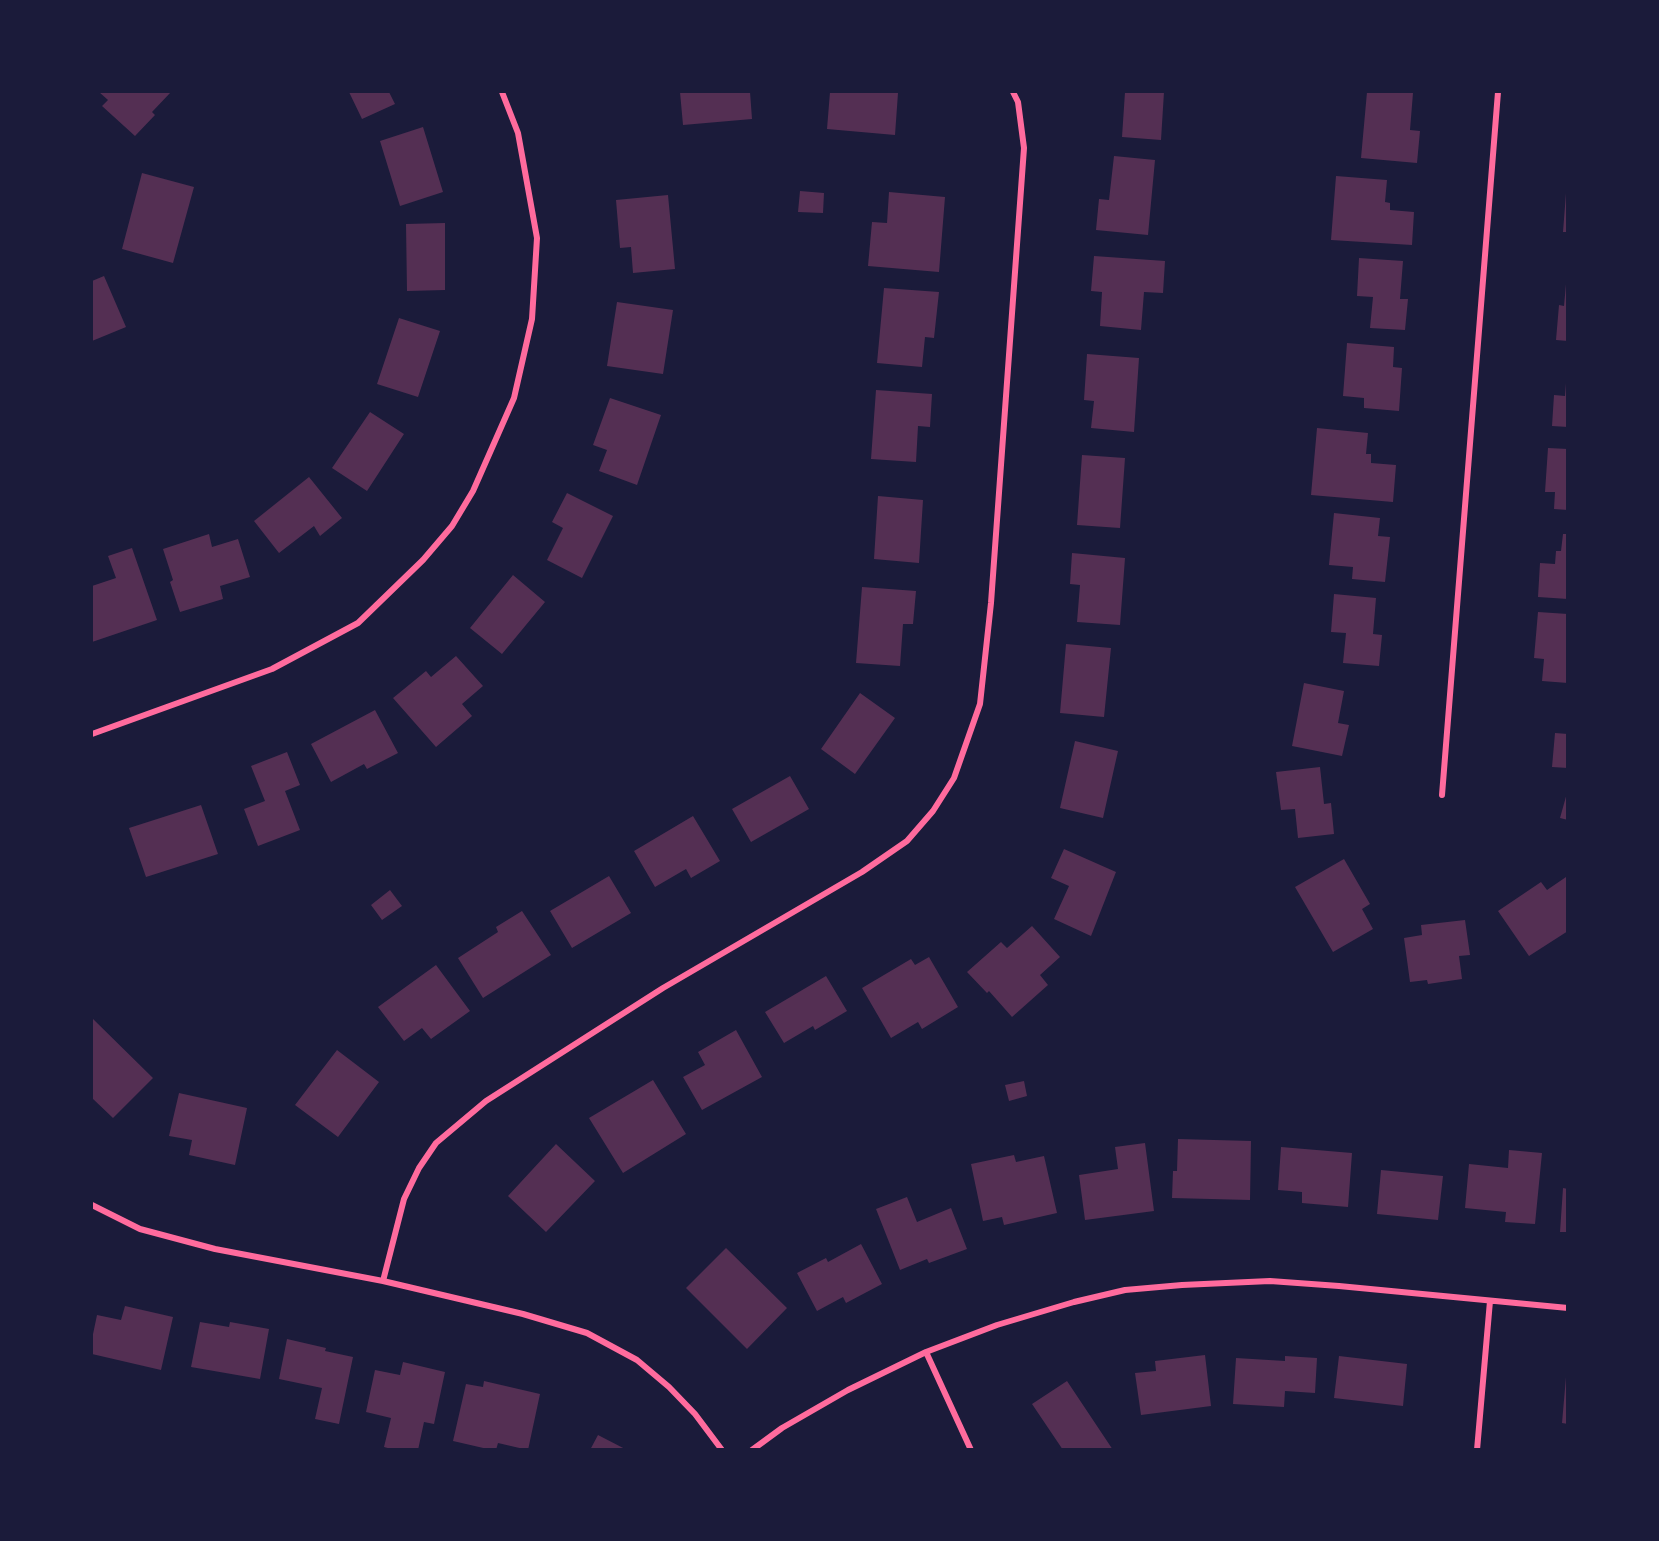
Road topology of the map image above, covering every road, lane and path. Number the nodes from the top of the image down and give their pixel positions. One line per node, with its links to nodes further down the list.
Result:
1 (502, 92): 4 (street)
2 (1013, 92): 7 (street)
3 (1498, 92): 5 (street)
4 (92, 734)
5 (1442, 795)
6 (92, 1205): 7 (street)
7 (383, 1281): 11 (street)
8 (1490, 1301): 9 (street); 10 (street); 14 (street)
9 (1568, 1308)
10 (926, 1352): 12 (street); 13 (street)
11 (722, 1449)
12 (752, 1449)
13 (970, 1449)
14 (1477, 1449)

